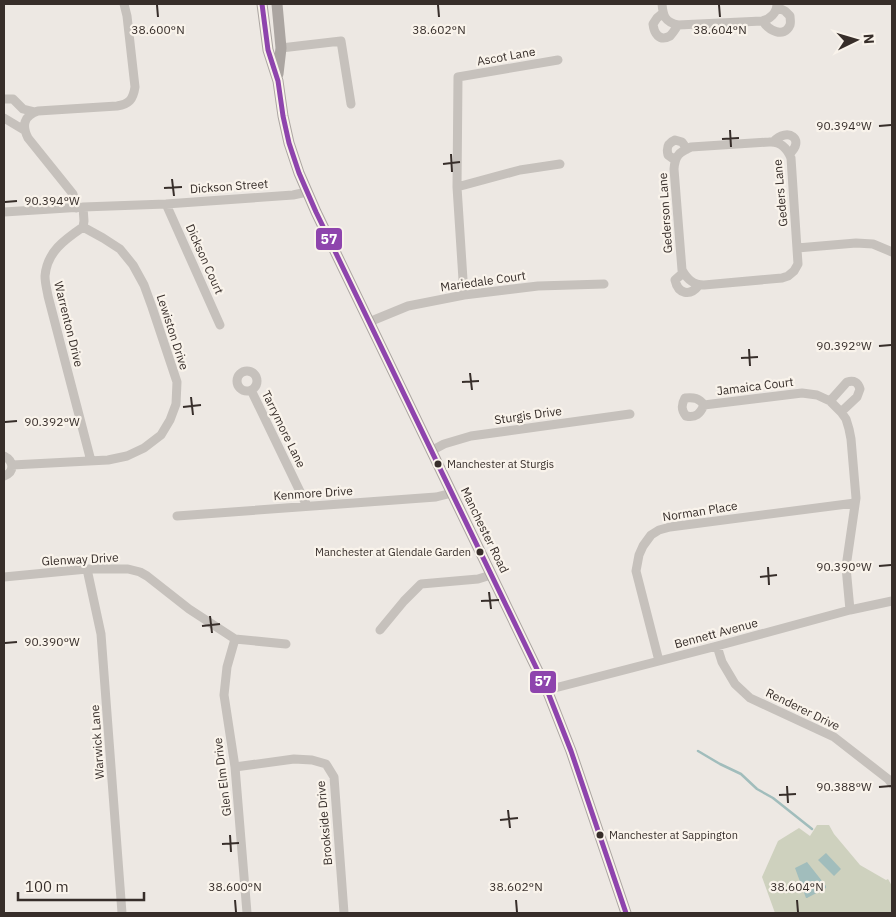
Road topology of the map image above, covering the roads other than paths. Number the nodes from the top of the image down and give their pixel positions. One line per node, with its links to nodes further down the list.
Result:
1 (124, 4): 13 (street)
2 (262, 4): 10 (main road, Manchester Road)
3 (277, 4): 8 (main road, Manchester Road)
4 (777, 6): 6 (street); 6 (street)
5 (662, 8): 7 (street); 7 (street)
6 (763, 21): 7 (street)
7 (678, 25)
8 (281, 48): 10 (main road, Manchester Road); 12 (street)
9 (558, 60): 20 (street, Ascot Lane)
10 (278, 81): 21 (main road, Manchester Road)
11 (4, 99): 13 (street)
12 (352, 104)
13 (35, 112): 15 (street)
14 (4, 118): 15 (street)
15 (24, 130): 23 (street)
16 (773, 142): 17 (street, Geders Lane); 18 (street, Geders Lane); 18 (street)
17 (681, 154): 28 (street, Gederson Lane)
18 (789, 154): 26 (street, Geders Lane)
19 (560, 164): 20 (street)
20 (457, 187): 31 (street)
21 (307, 192): 22 (street, Dickson Street); 32 (main road, Manchester Road)
22 (166, 204): 23 (street, Dickson Street); 33 (street, Dickson Court)
23 (80, 207): 24 (street, Dickson Street); 25 (street)
24 (4, 212)
25 (83, 227): 41 (street, Warrenton Drive); 41 (street, Lewiston Drive)
26 (797, 248): 27 (street); 29 (street)
27 (892, 252)
28 (683, 272): 29 (street); 29 (street, Gederson Lane)
29 (695, 283)
30 (604, 284): 31 (street, Mariedale Court)
31 (464, 296): 32 (street, Mariedale Court)
32 (369, 322): 39 (main road, Manchester Road)
33 (220, 325)
34 (251, 390): 46 (street, Tarrymore Lane)
35 (830, 401): 36 (street, Jamaica Court); 37 (street, Jamaica Court); 37 (street)
36 (704, 405)
37 (841, 412): 45 (street, Jamaica Court)
38 (630, 414): 39 (street, Sturgis Drive)
39 (431, 452): 44 (main road, Manchester Road)
40 (4, 456): 42 (street)
41 (91, 461): 42 (street, Lewiston Drive)
42 (12, 465): 43 (street)
43 (4, 476)
44 (452, 493): 46 (street, Kenmore Drive); 49 (main road, Manchester Road)
45 (855, 503): 52 (street, Jamaica Court); 57 (street, Norman Place)
46 (306, 506): 47 (street, Kenmore Drive)
47 (176, 516)
48 (87, 569): 50 (street, Glenway Drive); 54 (street, Glenway Drive); 61 (street, Warwick Lane)
49 (491, 575): 53 (street); 58 (main road, Manchester Road)
50 (4, 577)
51 (892, 601): 52 (street, Bennett Avenue)
52 (850, 610): 56 (street, Bennett Avenue)
53 (380, 630)
54 (235, 639): 55 (street, Glenway Drive); 59 (street, Glen Elm Drive)
55 (286, 644)
56 (717, 646): 57 (street, Bennett Avenue); 60 (street, Renderer Drive)
57 (659, 661): 58 (street, Bennett Avenue)
58 (546, 690): 64 (main road, Manchester Road)
59 (235, 767): 62 (street, Glen Elm Drive); 63 (street, Brookside Drive)
60 (892, 784)
61 (122, 913)
62 (247, 913)
63 (344, 913)
64 (626, 913)

